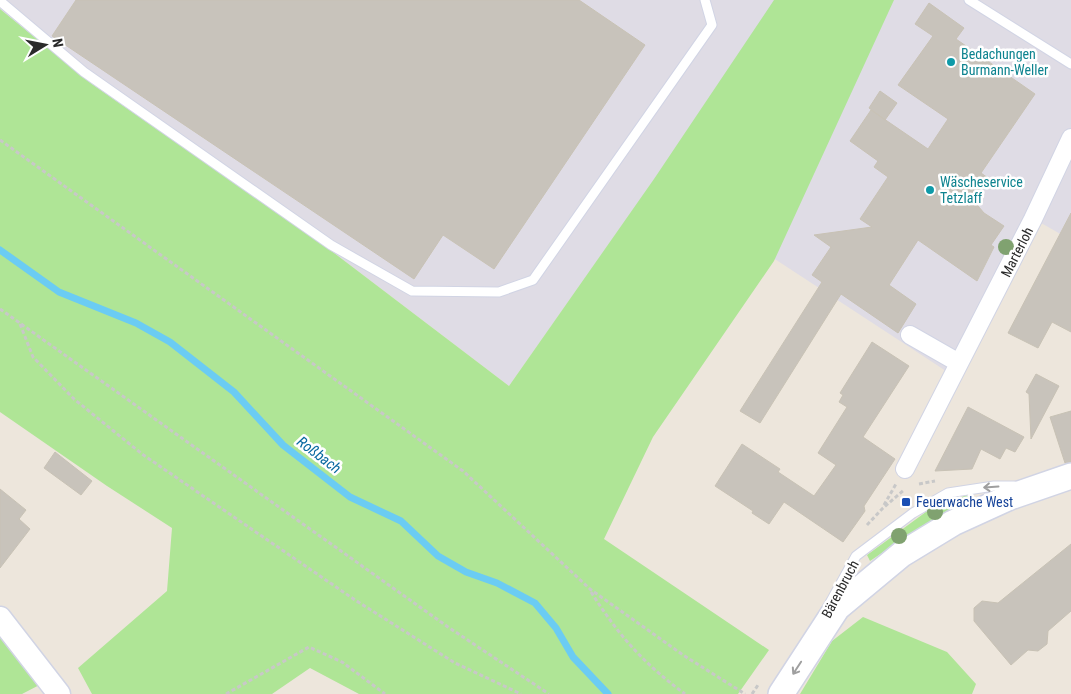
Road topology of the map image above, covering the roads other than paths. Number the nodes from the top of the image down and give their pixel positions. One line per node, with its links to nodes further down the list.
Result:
1 (705, 0): 3 (lane)
2 (969, 0): 4 (lane)
3 (0, 1)
4 (1071, 64)
5 (1071, 138): 7 (street, Marterloh)
6 (910, 335): 7 (street)
7 (959, 363): 8 (street, Marterloh)
8 (905, 469)
9 (1071, 476): 10 (main road, Bärenbruch)
10 (1039, 486): 12 (main road, Bärenbruch); 12 (lane, Bärenbruch, one-way to 12)
11 (0, 618): 13 (street)
12 (814, 642): 14 (main road, Bärenbruch, one-way to 14)
13 (59, 694)
14 (780, 694)

